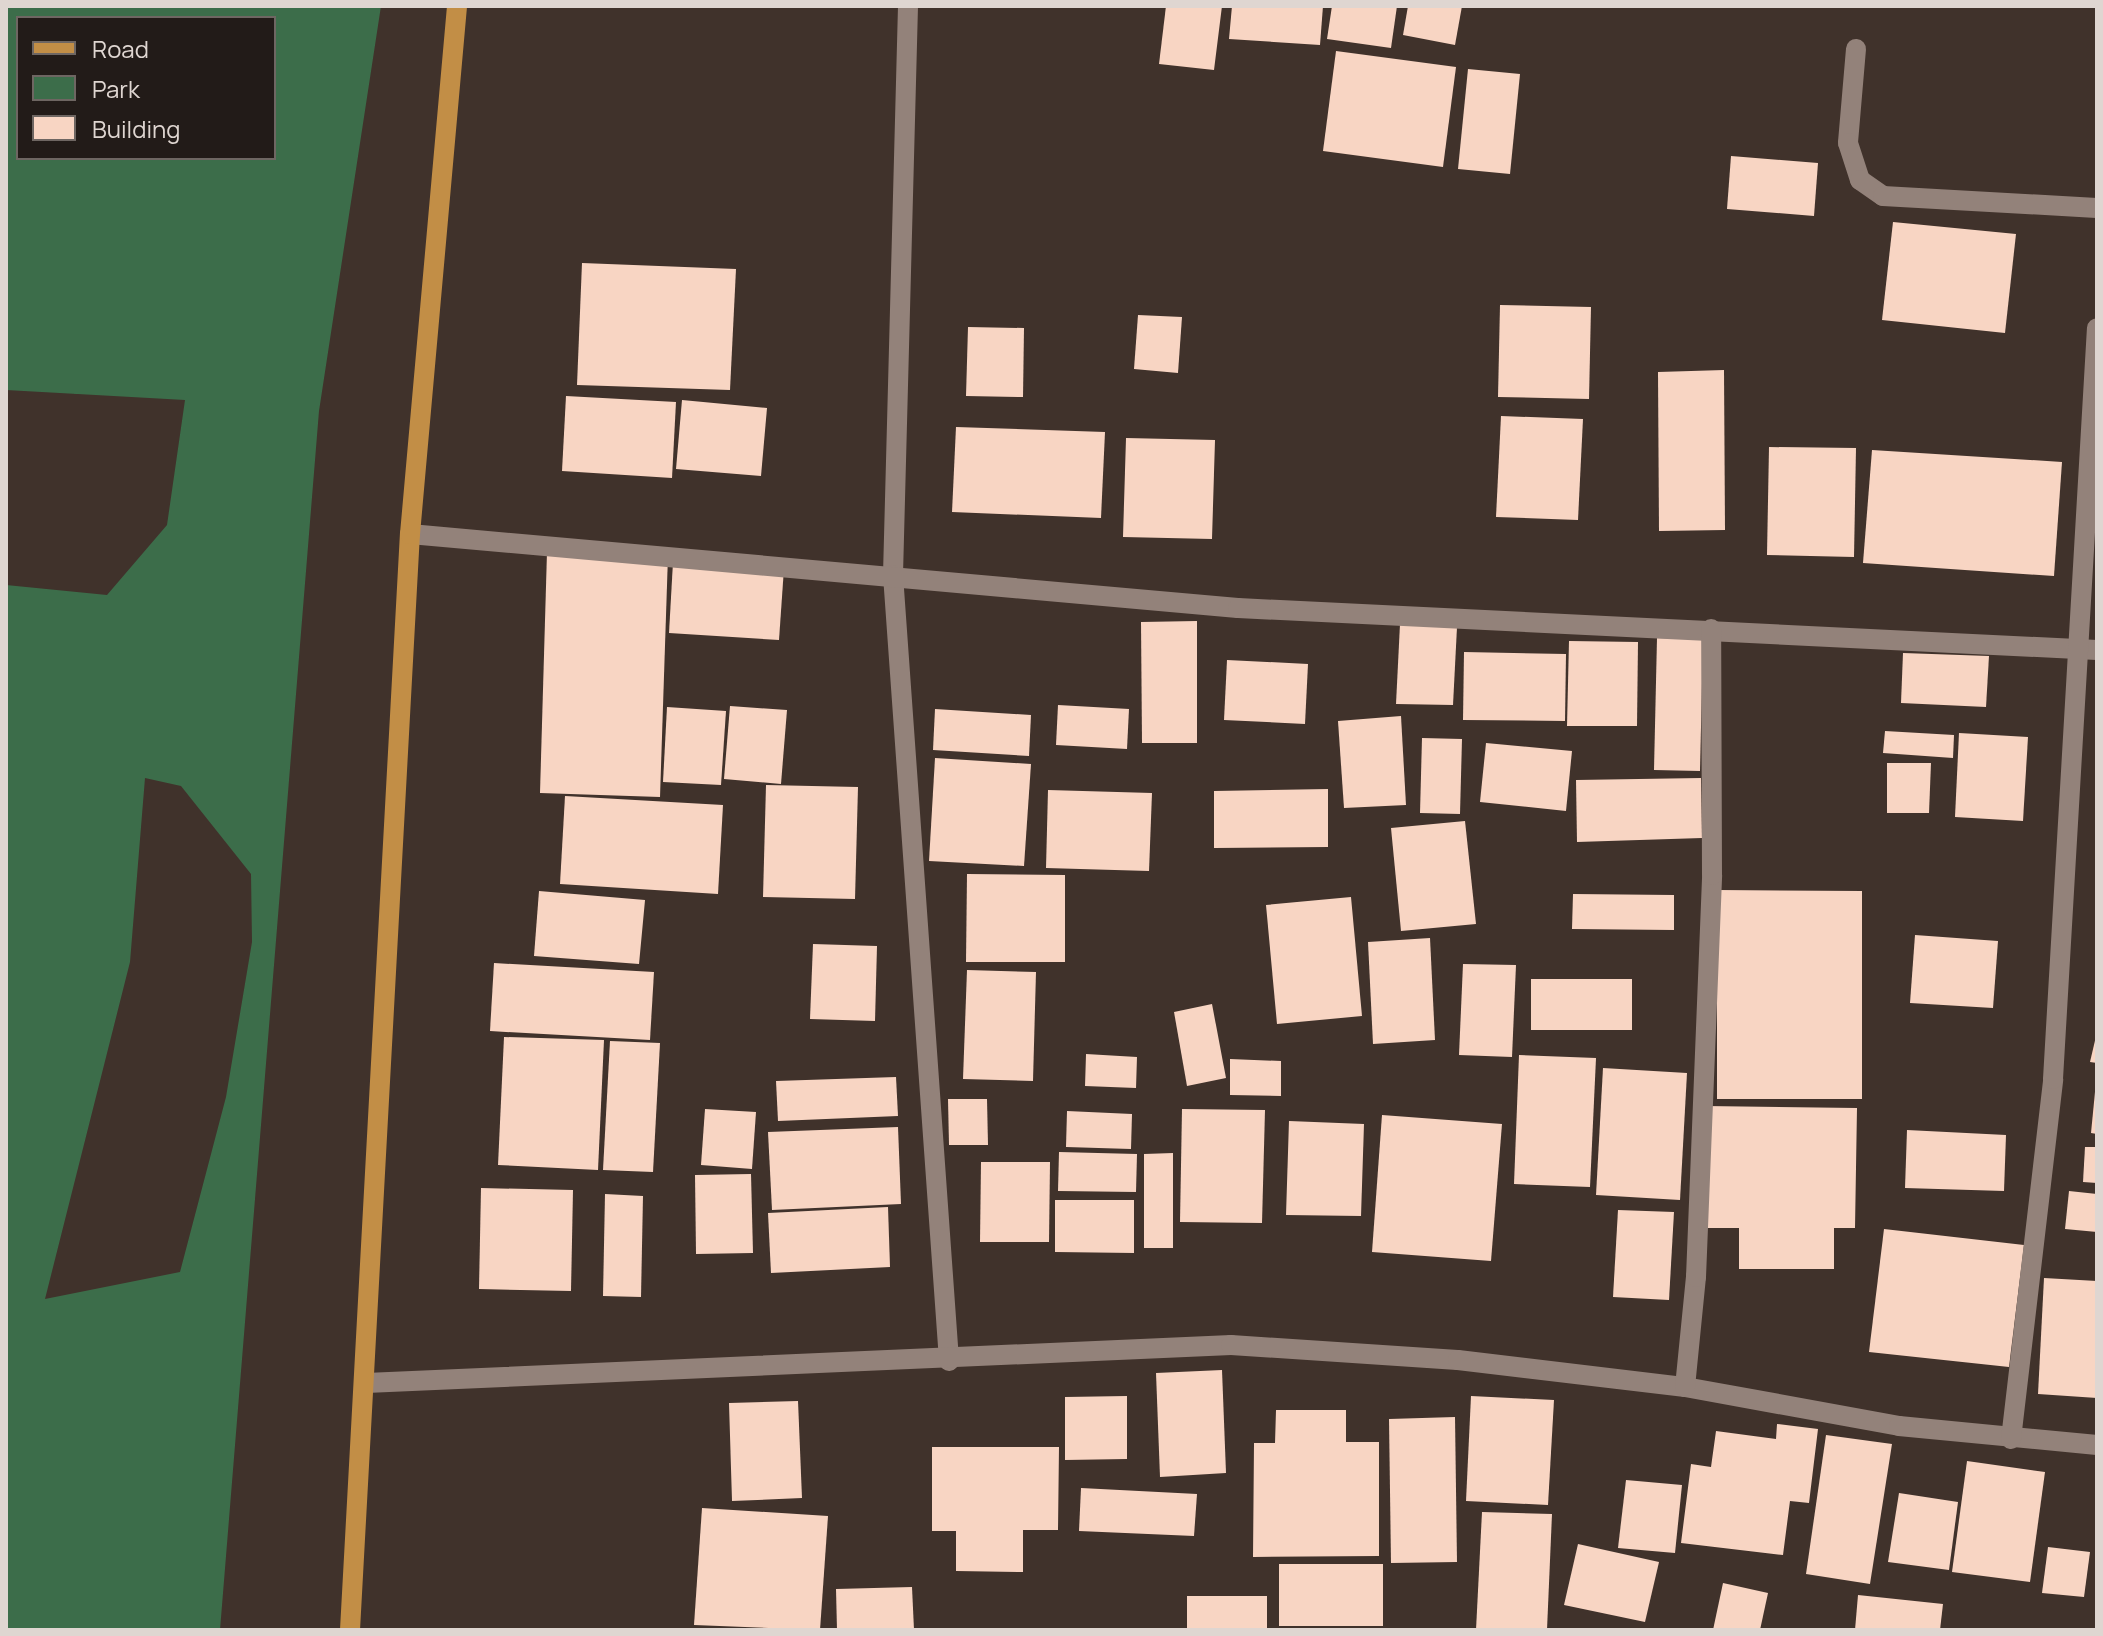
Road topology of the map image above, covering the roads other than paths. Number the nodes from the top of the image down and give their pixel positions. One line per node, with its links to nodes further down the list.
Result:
1 (457, 6): 6 (main road)
2 (908, 6): 7 (street)
3 (1856, 49): 4 (street)
4 (2097, 208)
5 (2097, 328): 9 (street)
6 (410, 534): 7 (street); 12 (main road)
7 (893, 575): 8 (street); 11 (street)
8 (1711, 629): 9 (street); 13 (street)
9 (2076, 649): 10 (street); 14 (street)
10 (2097, 650)
11 (949, 1361): 12 (street); 13 (street)
12 (366, 1383): 16 (main road)
13 (1685, 1387): 14 (street)
14 (2011, 1439): 15 (street)
15 (2097, 1445)
16 (350, 1630)

